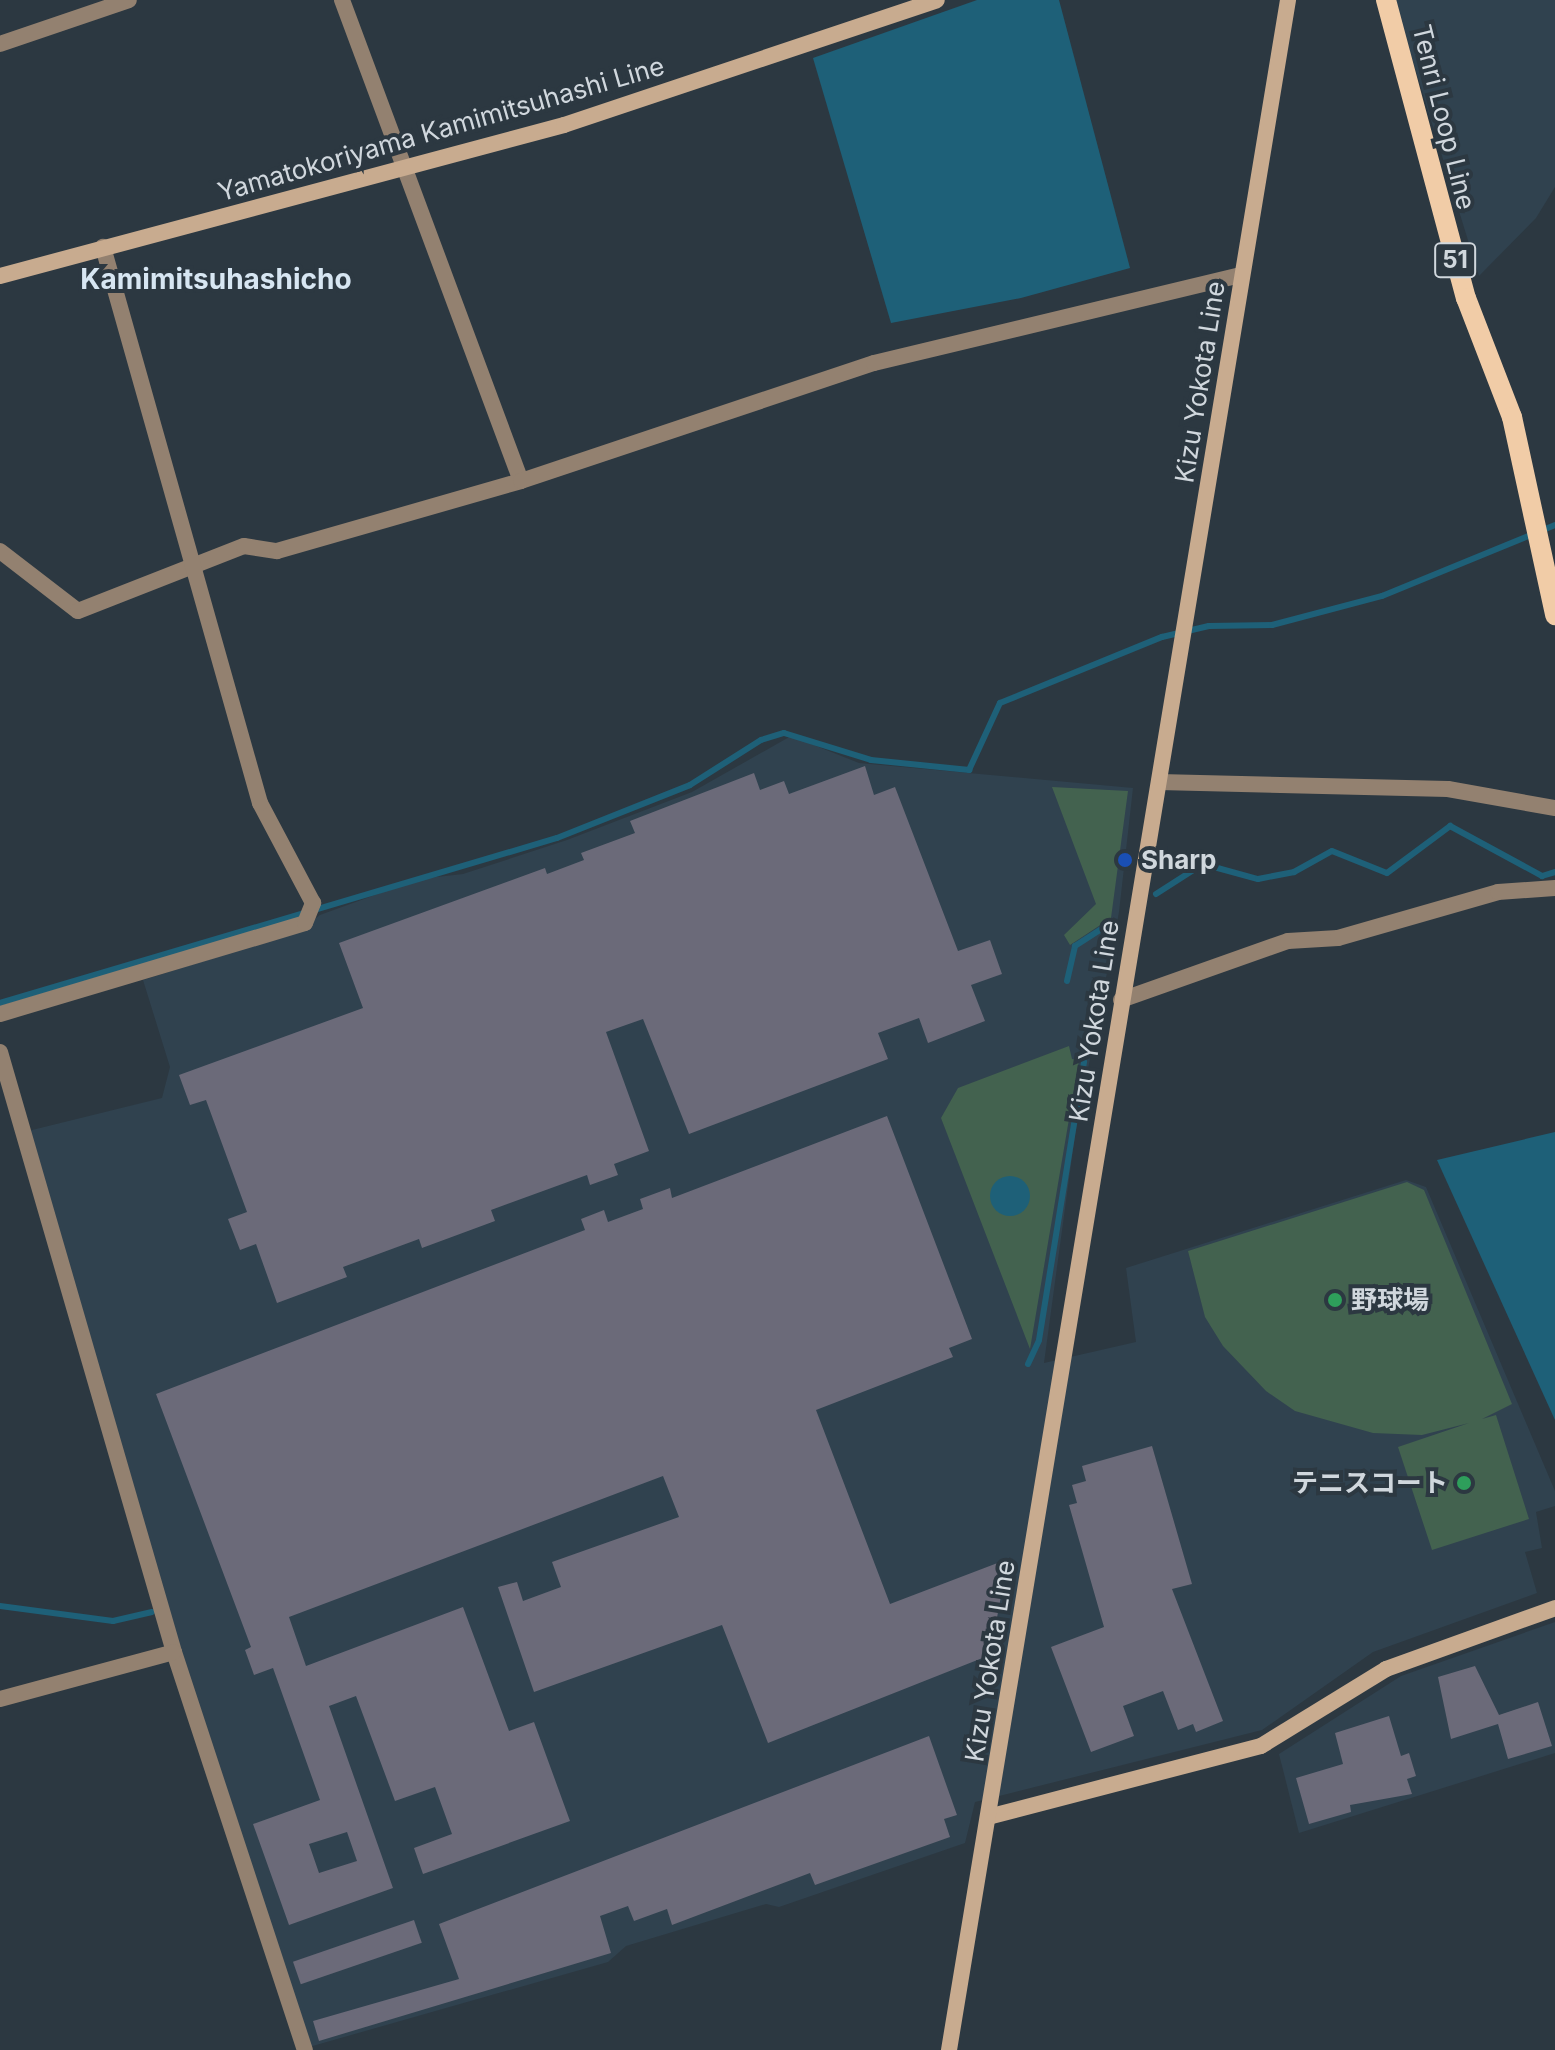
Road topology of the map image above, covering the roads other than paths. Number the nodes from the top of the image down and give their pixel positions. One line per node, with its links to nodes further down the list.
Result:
1 (129, 0): 6 (street)
2 (342, 0): 7 (street)
3 (937, 0): 7 (main road, Yamatokoriyama Kamimitsuhashi Line)
4 (1288, 0): 9 (main road, Kizu Yokota Line)
5 (1386, 0): 14 (main road, Tenri Loop Line / 51)
6 (0, 44)
7 (405, 166): 8 (main road, Yamatokoriyama Kamimitsuhashi Line); 11 (street)
8 (103, 247): 10 (main road, Yamatokoriyama Kamimitsuhashi Line); 13 (street)
9 (1241, 275): 11 (street); 15 (main road, Kizu Yokota Line)
10 (0, 276)
11 (521, 481): 13 (street)
12 (0, 551): 13 (street)
13 (195, 563): 19 (street)
14 (1555, 615)
15 (1159, 782): 16 (street); 18 (main road, Kizu Yokota Line)
16 (1555, 808)
17 (1555, 888): 18 (street)
18 (1121, 1000): 24 (main road, Kizu Yokota Line)
19 (0, 1014)
20 (0, 1052): 22 (street)
21 (1555, 1608): 24 (main road)
22 (174, 1652): 23 (street); 25 (street)
23 (0, 1699)
24 (988, 1817): 26 (main road, Kizu Yokota Line)
25 (305, 2050)
26 (949, 2050)

